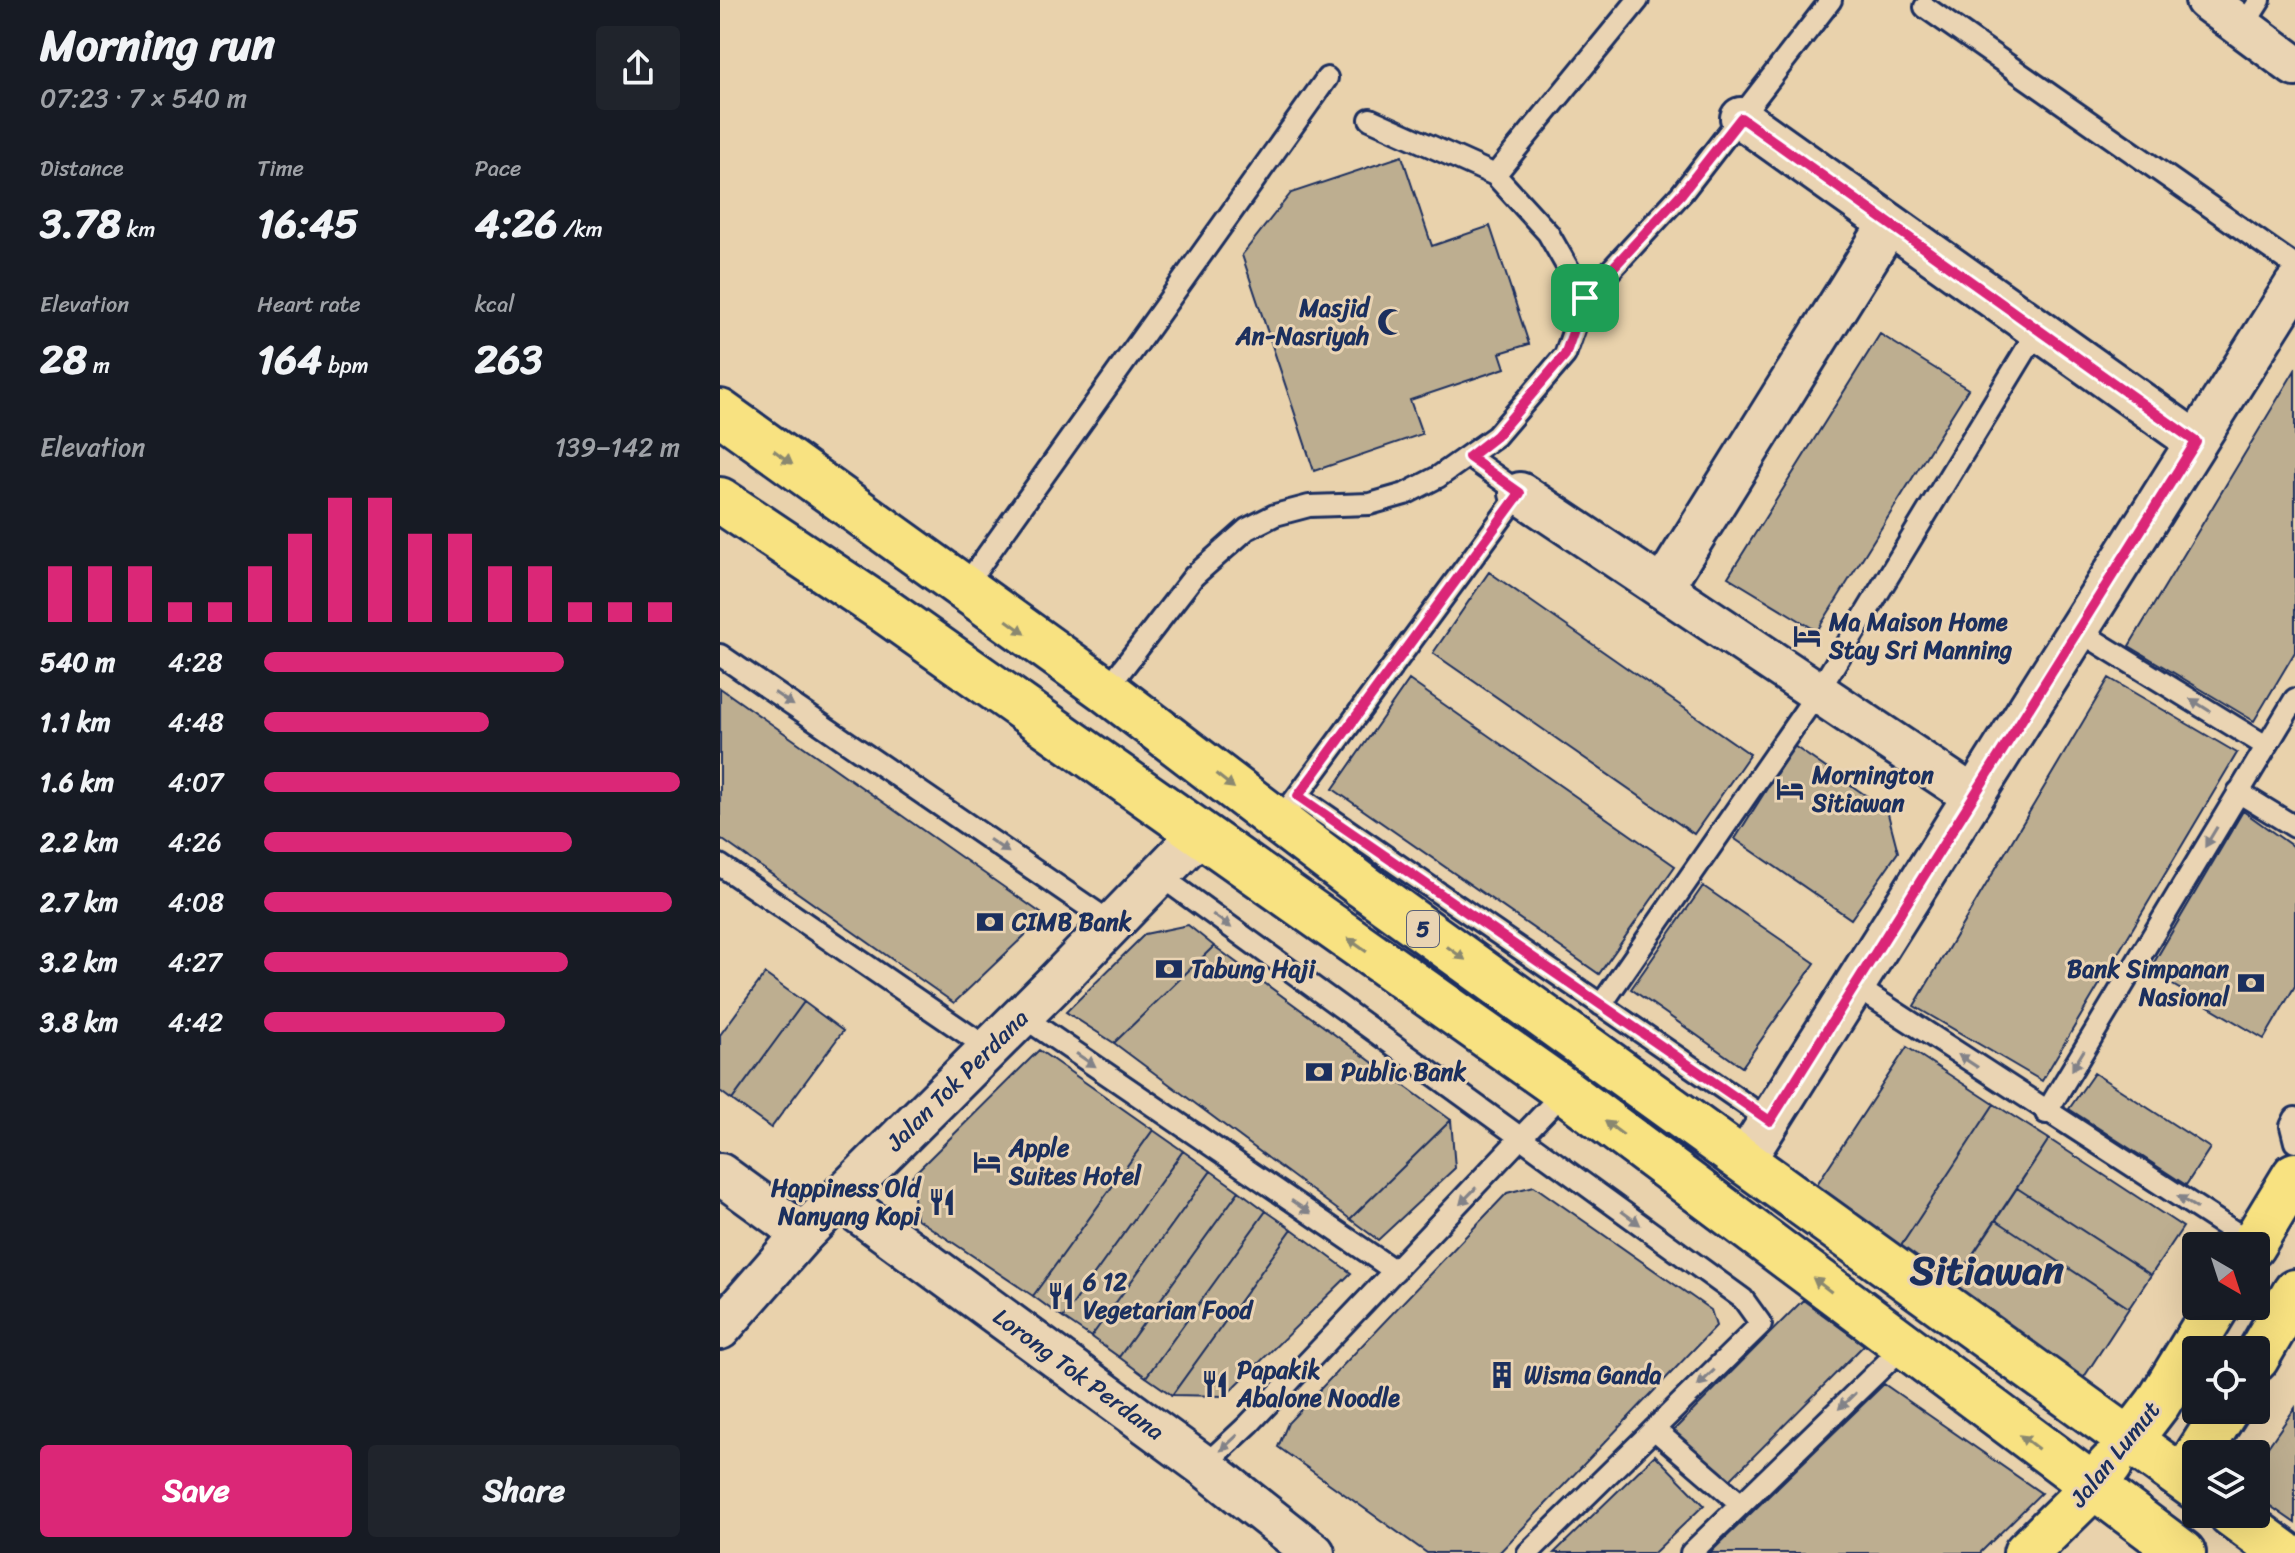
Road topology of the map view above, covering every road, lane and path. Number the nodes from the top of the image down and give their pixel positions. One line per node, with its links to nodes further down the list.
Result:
1 (1638, 0): 10 (lane)
2 (1831, 0): 8 (lane)
3 (2206, 0): 5 (street)
4 (1925, 7): 12 (lane)
5 (2252, 14): 6 (street)
6 (2295, 66)
7 (1327, 78): 23 (lane)
8 (1741, 118): 11 (street); 14 (lane)
9 (1370, 119): 10 (lane)
10 (1495, 175): 14 (lane)
11 (1889, 224): 15 (street); 22 (street)
12 (2295, 266)
13 (2295, 285): 17 (street)
14 (1585, 298): 18 (lane)
15 (2038, 330): 17 (street); 28 (lane)
16 (720, 412): 23 (main road, 5, one-way to 23)
17 (2196, 442): 25 (street)
18 (1469, 457): 20 (lane); 27 (lane)
19 (720, 471): 24 (main road)
20 (1520, 493): 22 (street); 33 (lane)
21 (720, 500): 24 (main road, 5)
22 (1662, 588): 28 (street)
23 (963, 589): 27 (main road, 5, one-way to 27)
24 (884, 610): 35 (main road, 5)
25 (2079, 631): 30 (lane, one-way to 25); 32 (street)
26 (720, 655): 38 (lane, one-way to 38)
27 (1106, 690): 33 (main road, 5, one-way to 33)
28 (1818, 692): 32 (street); 40 (lane)
29 (2295, 699): 30 (lane)
30 (2266, 746): 31 (lane)
31 (2238, 792): 34 (lane); 44 (lane, one-way to 44)
32 (1973, 796): 39 (street)
33 (1288, 809): 40 (lane); 49 (main road, 5, one-way to 49)
34 (2295, 827)
35 (1199, 834): 37 (street, Jalan Tok Perdana); 43 (main road, 5, one-way to 35)
36 (720, 865): 42 (lane)
37 (1159, 875): 38 (street, Jalan Tok Perdana); 47 (lane, one-way to 47)
38 (1113, 924): 41 (street, Jalan Tok Perdana)
39 (1855, 986): 44 (lane, one-way to 39); 46 (street)
40 (1601, 1005): 46 (lane)
41 (1022, 1016): 42 (street, Jalan Tok Perdana); 56 (lane, one-way to 56)
42 (989, 1049): 52 (street, Jalan Tok Perdana)
43 (1565, 1091): 47 (lane); 61 (main road, 5, one-way to 43)
44 (2046, 1113): 53 (lane, one-way to 44)
45 (2295, 1118): 48 (lane)
46 (1770, 1121): 49 (street)
47 (1522, 1140): 56 (lane, one-way to 56); 62 (lane, one-way to 62)
48 (2295, 1142)
49 (1744, 1161): 63 (main road, 5)
50 (720, 1174): 55 (street)
51 (2295, 1175): 54 (main road)
52 (840, 1199): 55 (street, Jalan Tok Perdana); 65 (street, Lorong Tok Perdana)
53 (2232, 1232)
54 (2260, 1232)
55 (803, 1234): 59 (street, Jalan Tok Perdana)
56 (1395, 1271): 65 (lane, one-way to 65)
57 (2295, 1292): 60 (main road)
58 (2208, 1320): 63 (main road, Jalan Lumut)
59 (720, 1329)
60 (2269, 1336)
61 (1903, 1347): 67 (main road, 5, one-way to 61); 68 (lane, one-way to 68)
62 (1654, 1429): 68 (lane); 72 (lane)
63 (2129, 1441): 64 (main road, 5); 67 (main road, Jalan Lumut)
64 (2182, 1464)
65 (1204, 1466): 71 (street, Lorong Tok Perdana)
66 (2182, 1481): 70 (main road)
67 (2092, 1488): 70 (main road, 5); 74 (main road, Jalan Lumut)
68 (1741, 1504): 73 (lane)
69 (2250, 1528): 76 (main road)
70 (2130, 1540): 75 (main road)
71 (1314, 1553)
72 (1528, 1553)
73 (1691, 1553)
74 (2026, 1553)
75 (2183, 1553)
76 (2284, 1553)

